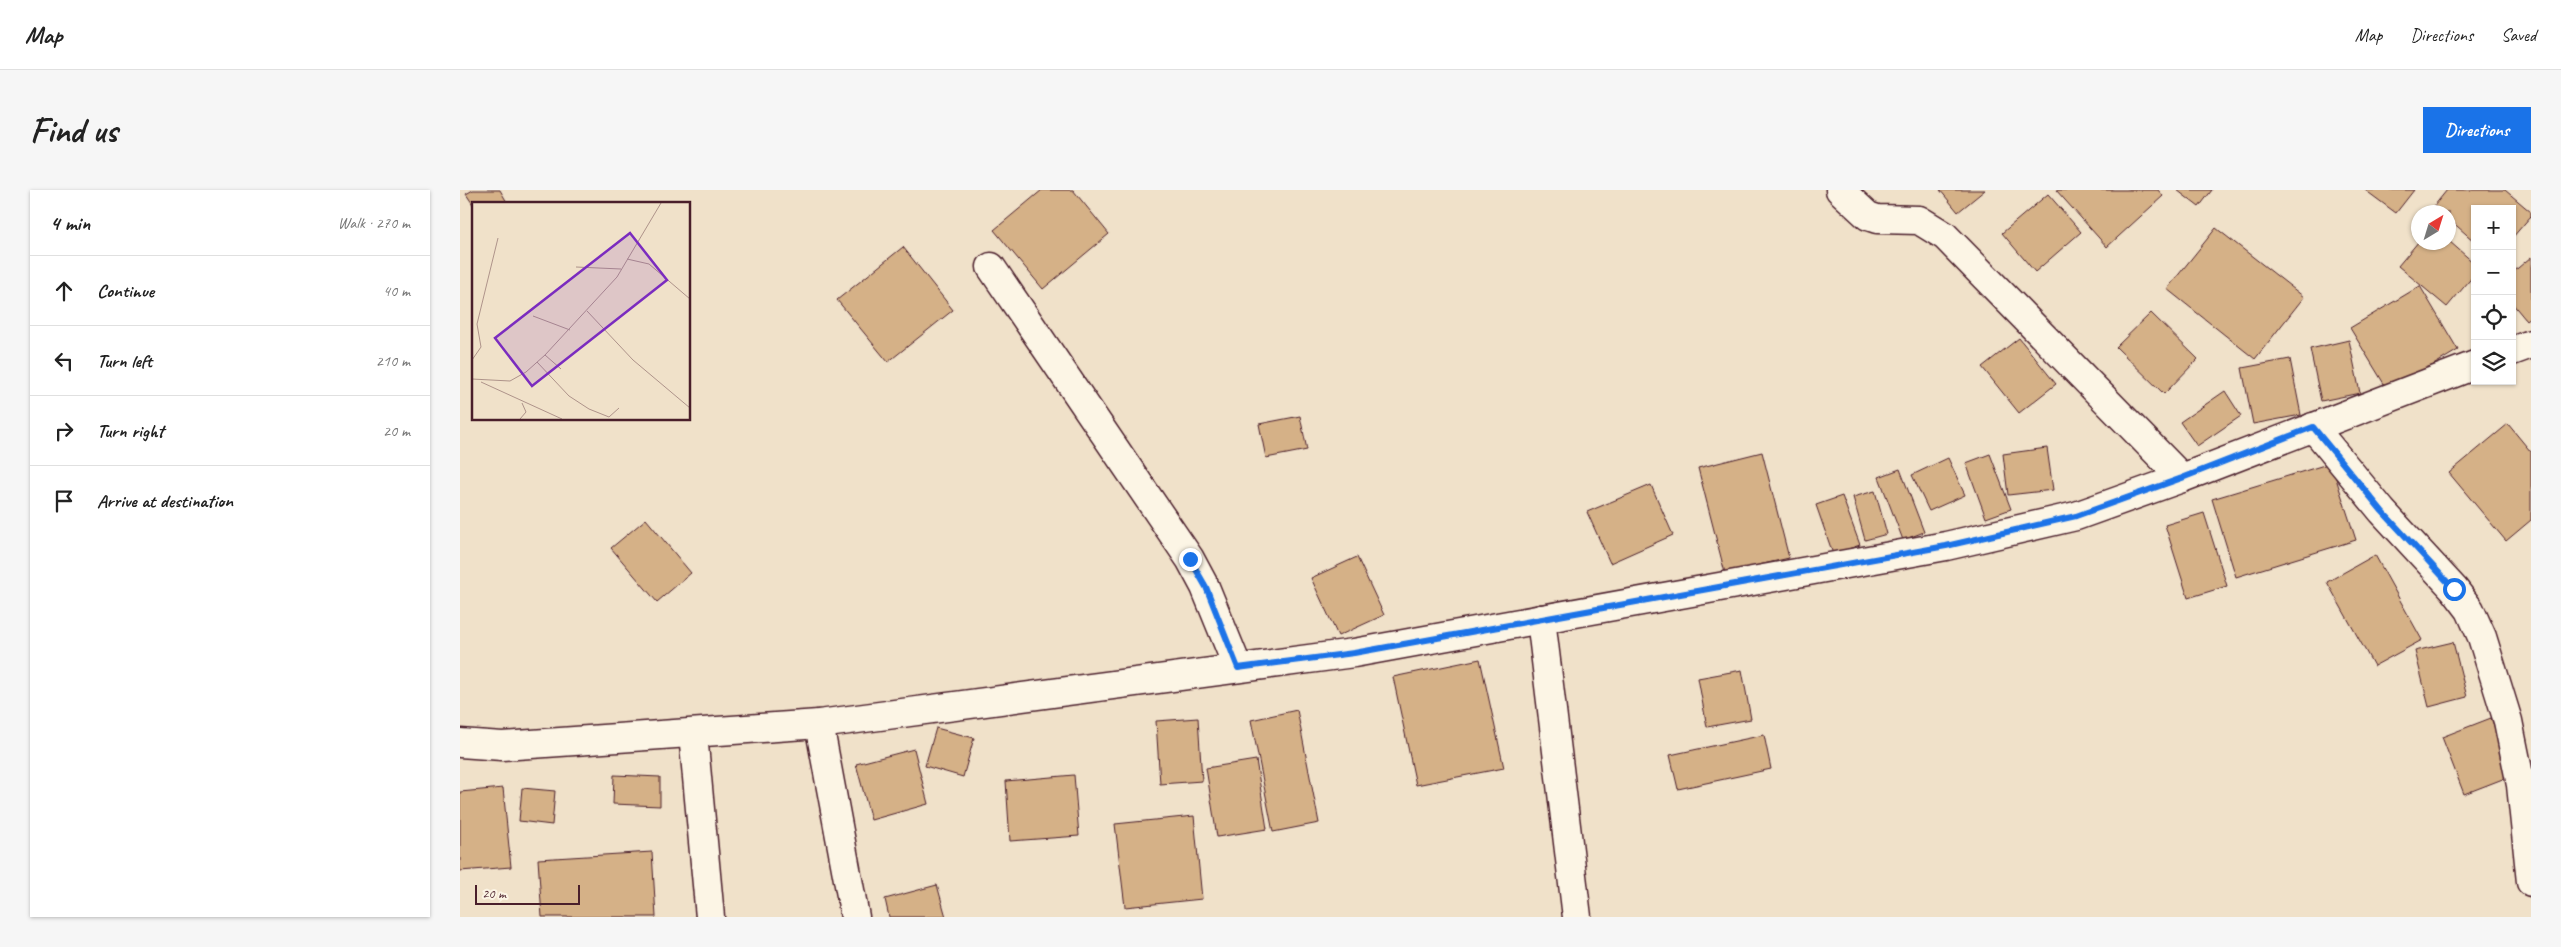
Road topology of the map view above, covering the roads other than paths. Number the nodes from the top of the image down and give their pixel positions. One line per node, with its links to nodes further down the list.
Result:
1 (1840, 190): 7 (street)
2 (991, 267): 9 (street)
3 (2531, 344): 4 (street)
4 (2516, 350)
5 (2471, 367): 6 (street)
6 (2313, 427): 7 (street); 13 (street)
7 (2182, 478): 8 (street)
8 (1541, 619): 9 (street); 16 (street)
9 (1238, 668): 10 (street)
10 (819, 724): 11 (street); 15 (street)
11 (693, 734): 12 (street); 14 (street)
12 (460, 743)
13 (2531, 882)
14 (710, 917)
15 (855, 917)
16 (1577, 917)

